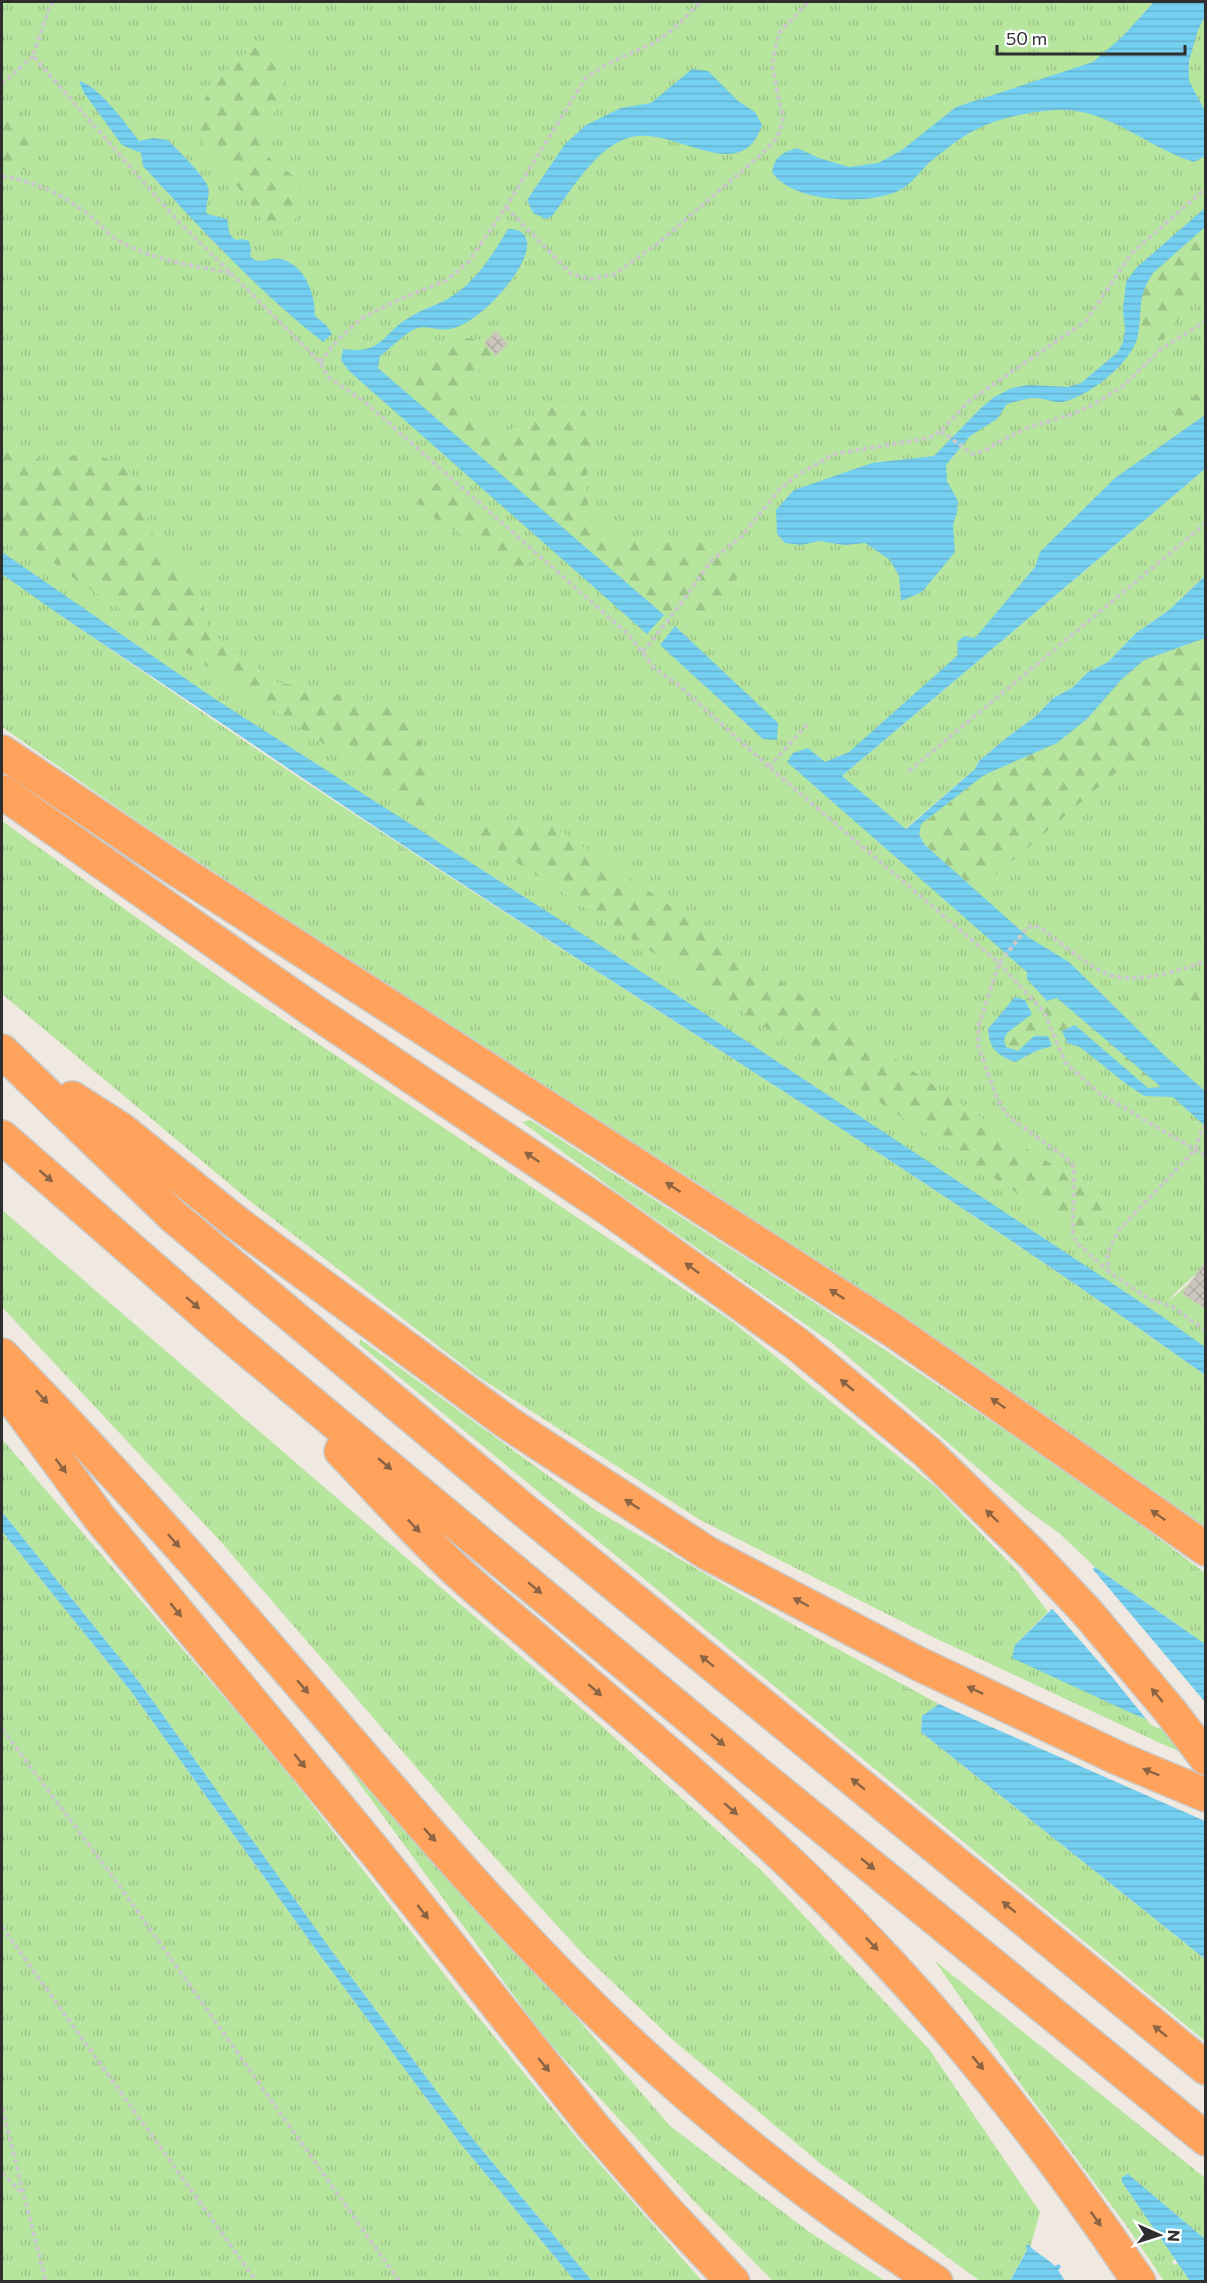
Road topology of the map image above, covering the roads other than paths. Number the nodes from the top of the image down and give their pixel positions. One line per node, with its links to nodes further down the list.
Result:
1 (2, 752): 8 (highway, one-way to 1)
2 (2, 792): 9 (highway, one-way to 2)
3 (2, 1051): 10 (highway, one-way to 3); 11 (highway, one-way to 3)
4 (2, 1137): 5 (highway, one-way to 5)
5 (227, 1333): 12 (highway, one-way to 12); 15 (highway, one-way to 15)
6 (2, 1355): 13 (highway, one-way to 13)
7 (2, 1385): 14 (highway, one-way to 14)
8 (1206, 1549)
9 (1206, 1758)
10 (1206, 1795)
11 (1206, 2068)
12 (1206, 2139)
13 (934, 2281)
14 (733, 2282)
15 (1138, 2282)

